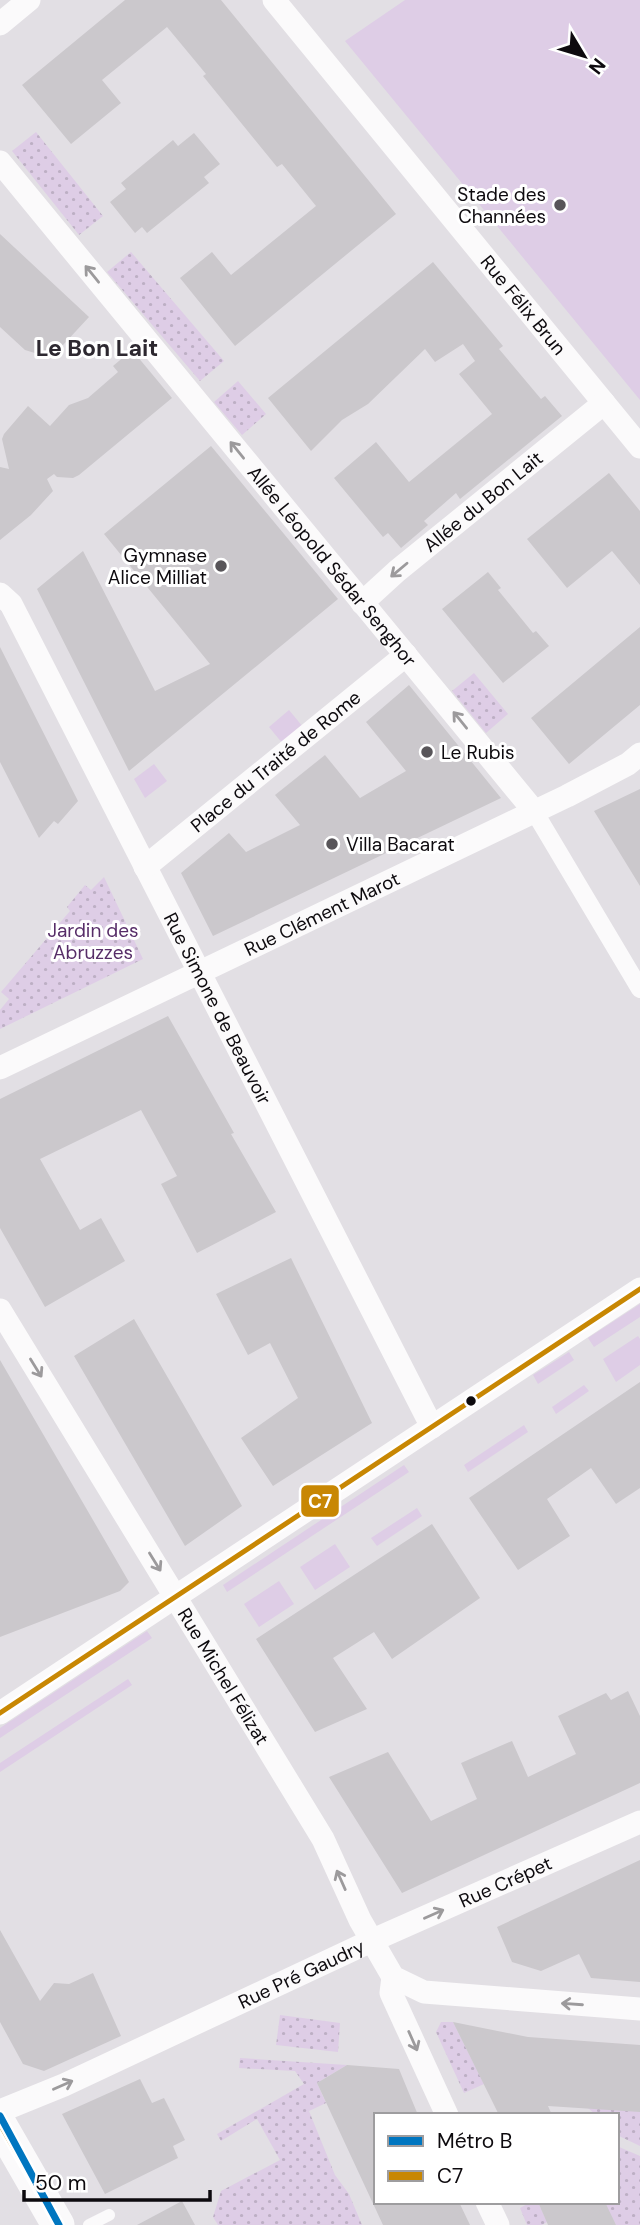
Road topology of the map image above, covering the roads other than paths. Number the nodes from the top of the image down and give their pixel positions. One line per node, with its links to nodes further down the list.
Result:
1 (29, 0): 3 (street)
2 (274, 0): 5 (street, Rue Félix Brun)
3 (0, 24)
4 (0, 162): 8 (street, Allée Léopold Sédar Senghor, one-way to 4)
5 (604, 403): 6 (street, Rue Félix Brun); 8 (street, Allée du Bon Lait, one-way to 8)
6 (640, 447)
7 (0, 594): 12 (street, Rue Simone de Beauvoir)
8 (362, 603): 9 (street, Allée Léopold Sédar Senghor)
9 (406, 655): 11 (street, Allée Léopold Sédar Senghor, one-way to 9); 12 (street, Place du Traité de Rome)
10 (640, 754): 11 (street, Rue Clément Marot)
11 (534, 811): 13 (street, Rue Clément Marot); 14 (street, Allée Léopold Sédar Senghor)
12 (145, 867): 13 (street, Rue Simone de Beauvoir)
13 (199, 974): 15 (street, Rue Clément Marot); 18 (street, Rue Simone de Beauvoir)
14 (640, 989)
15 (0, 1068)
16 (640, 1289): 18 (street)
17 (0, 1310): 19 (street, Rue Michel Félizat, one-way to 19)
18 (432, 1427): 19 (street)
19 (176, 1597): 20 (street); 22 (street, Rue Michel Félizat, one-way to 19)
20 (0, 1713)
21 (640, 1822): 22 (street, Rue Crépet, one-way to 21)
22 (372, 1941): 23 (street, Rue Pré Gaudry); 25 (street, Rue Pré Gaudry, one-way to 22)
23 (393, 1977): 24 (street, one-way to 23); 26 (street, one-way to 26)
24 (640, 2009)
25 (0, 2112)
26 (446, 2113)
27 (0, 2123): 30 (main road)
28 (488, 2204): 32 (street)
29 (109, 2215): 31 (lane)
30 (58, 2225)
31 (89, 2225)
32 (498, 2225)

